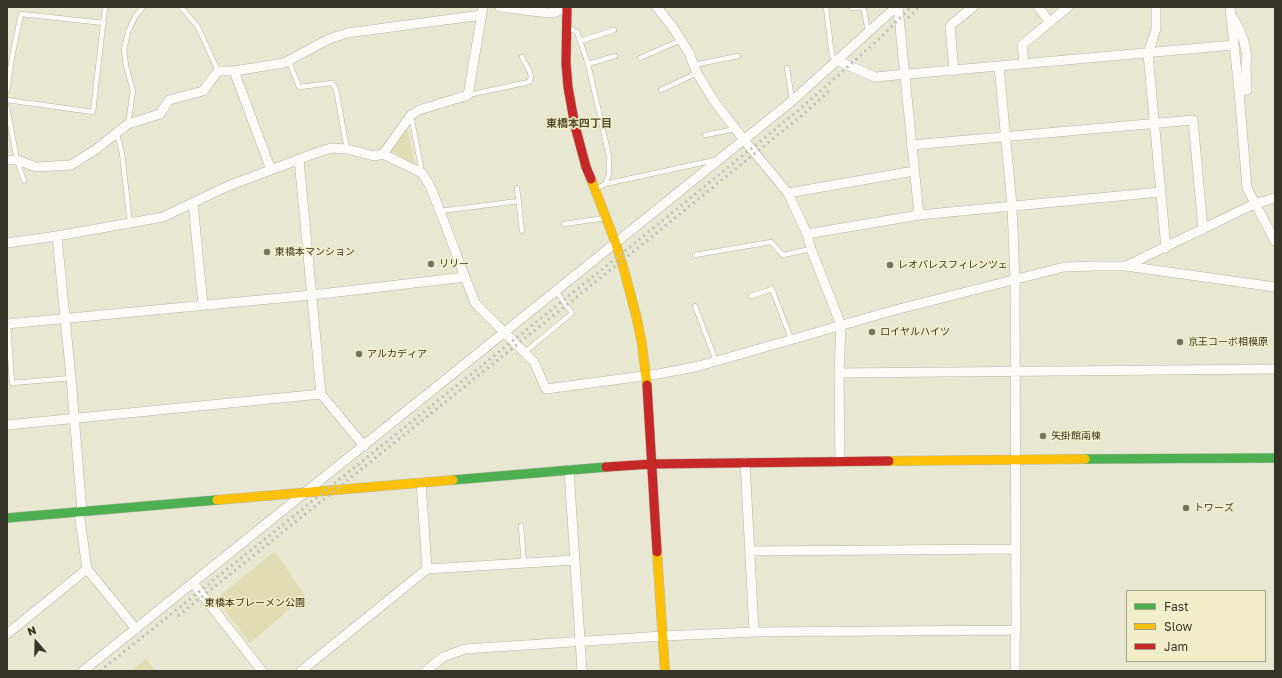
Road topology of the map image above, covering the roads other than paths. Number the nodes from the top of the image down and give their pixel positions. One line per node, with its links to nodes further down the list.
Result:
1 (105, 7): 18 (lane)
2 (143, 7): 51 (lane)
3 (181, 7): 38 (lane)
4 (500, 7): 5 (street)
5 (566, 7): 19 (street)
6 (657, 7): 22 (street)
7 (826, 7): 32 (lane)
8 (897, 7): 21 (street); 41 (street)
9 (973, 7): 40 (street)
10 (1038, 7): 17 (street)
11 (1068, 7): 17 (street)
12 (1156, 7): 25 (street)
13 (1226, 7): 16 (street)
14 (852, 8): 21 (lane)
15 (482, 11): 31 (street); 45 (street)
16 (1230, 11): 24 (street); 44 (street)
17 (1049, 21): 33 (street)
18 (104, 23): 28 (lane); 46 (lane)
19 (566, 27): 23 (lane); 70 (street)
20 (614, 30): 23 (lane)
21 (868, 33): 32 (street)
22 (681, 40): 30 (lane); 37 (street)
23 (580, 42): 34 (lane)
24 (1234, 45): 25 (street); 44 (street)
25 (1148, 54): 33 (street); 50 (street)
26 (615, 56): 34 (lane)
27 (738, 56): 37 (lane)
28 (10, 57): 43 (lane)
29 (522, 57): 45 (lane)
30 (640, 58)
31 (289, 61): 39 (street); 58 (lane)
32 (838, 61): 41 (street); 47 (street)
33 (1024, 63): 35 (street)
34 (588, 64): 68 (lane)
35 (999, 66): 40 (street); 55 (street)
36 (787, 68): 47 (lane)
37 (695, 69): 42 (lane); 52 (street)
38 (218, 71): 39 (street); 51 (street)
39 (234, 71): 64 (street)
40 (954, 71): 41 (street)
41 (905, 74): 57 (street)
42 (661, 90)
43 (7, 91)
44 (1239, 91): 76 (street)
45 (468, 95): 49 (street)
46 (7, 100)
47 (792, 101): 56 (street)
48 (7, 107): 63 (lane)
49 (411, 114): 59 (street); 66 (lane)
50 (1154, 123): 55 (street); 72 (street); 83 (street)
51 (128, 124): 53 (street)
52 (736, 129): 54 (lane); 56 (street)
53 (117, 134): 63 (street); 81 (lane)
54 (705, 135)
55 (1006, 136): 57 (street); 77 (street)
56 (744, 140): 61 (street); 71 (street)
57 (911, 145): 65 (street)
58 (347, 149): 59 (street); 60 (street)
59 (383, 154): 66 (street)
60 (299, 159): 64 (street); 98 (street)
61 (720, 159): 68 (lane); 89 (street)
62 (7, 160): 63 (street)
63 (17, 160): 67 (lane)
64 (271, 170): 75 (street)
65 (914, 171): 71 (street); 79 (street)
66 (422, 173): 78 (street)
67 (24, 181)
68 (605, 184): 70 (lane)
69 (517, 188): 74 (lane)
70 (594, 189): 80 (street)
71 (788, 192): 85 (street)
72 (1161, 192): 77 (street); 90 (street)
73 (1275, 198): 76 (street)
74 (518, 201): 78 (lane); 84 (lane)
75 (193, 203): 81 (street); 100 (street)
76 (1254, 204): 83 (street); 87 (street)
77 (1012, 206): 79 (street); 95 (street)
78 (440, 211): 94 (street)
79 (919, 215): 85 (street)
80 (605, 218): 82 (lane); 89 (street)
81 (130, 224): 86 (street)
82 (564, 224)
83 (1203, 229): 90 (street)
84 (522, 231)
85 (807, 234): 91 (street)
86 (57, 236): 88 (street); 102 (street)
87 (1275, 241)
88 (7, 243)
89 (616, 244): 97 (street); 112 (street)
90 (1166, 248): 93 (street)
91 (811, 249): 92 (lane); 104 (street)
92 (695, 255)
93 (1126, 266): 95 (street); 96 (street)
94 (465, 277): 98 (street); 105 (street)
95 (1015, 279): 104 (street); 110 (street)
96 (1275, 287)
97 (556, 291): 105 (street); 107 (lane)
98 (312, 294): 100 (street); 114 (street)
99 (750, 296): 106 (lane)
100 (203, 305): 102 (street)
101 (695, 306): 108 (lane)
102 (64, 319): 103 (street); 113 (street)
103 (8, 324): 113 (lane)
104 (841, 325): 106 (street); 111 (street)
105 (504, 332): 107 (street); 117 (street)
106 (791, 340): 108 (street)
107 (525, 352): 112 (street)
108 (716, 361): 112 (street)
109 (1275, 369): 110 (street)
110 (1015, 372): 111 (street); 119 (street)
111 (839, 373): 121 (street)
112 (646, 376): 122 (street)
113 (71, 378): 115 (street)
114 (321, 394): 115 (street); 117 (street)
115 (74, 418): 116 (street); 126 (street)
116 (7, 425)
117 (364, 446): 125 (street)
118 (1275, 458): 119 (street)
119 (1016, 460): 121 (street); 129 (street)
120 (745, 462): 121 (street); 122 (street); 130 (street)
121 (840, 462)
122 (652, 464): 123 (street); 140 (street)
123 (569, 470): 124 (street); 131 (street)
124 (421, 483): 125 (street); 134 (street)
125 (306, 493): 126 (street); 135 (street)
126 (81, 512): 127 (street); 133 (street)
127 (7, 518)
128 (521, 526): 132 (lane)
129 (1016, 549): 130 (street); 137 (street)
130 (750, 551): 138 (street)
131 (575, 560): 132 (street); 141 (street)
132 (524, 564): 134 (street)
133 (87, 569): 136 (street); 139 (street)
134 (427, 569): 144 (street)
135 (194, 583): 136 (street); 143 (street)
136 (136, 629): 142 (street)
137 (1016, 630): 138 (street); 148 (street)
138 (754, 632): 140 (street)
139 (7, 634)
140 (663, 636): 141 (street); 147 (street)
141 (580, 642): 145 (street); 146 (street)
142 (83, 671)
143 (262, 671)
144 (301, 671)
145 (426, 671)
146 (582, 671)
147 (665, 671)
148 (1015, 671)

